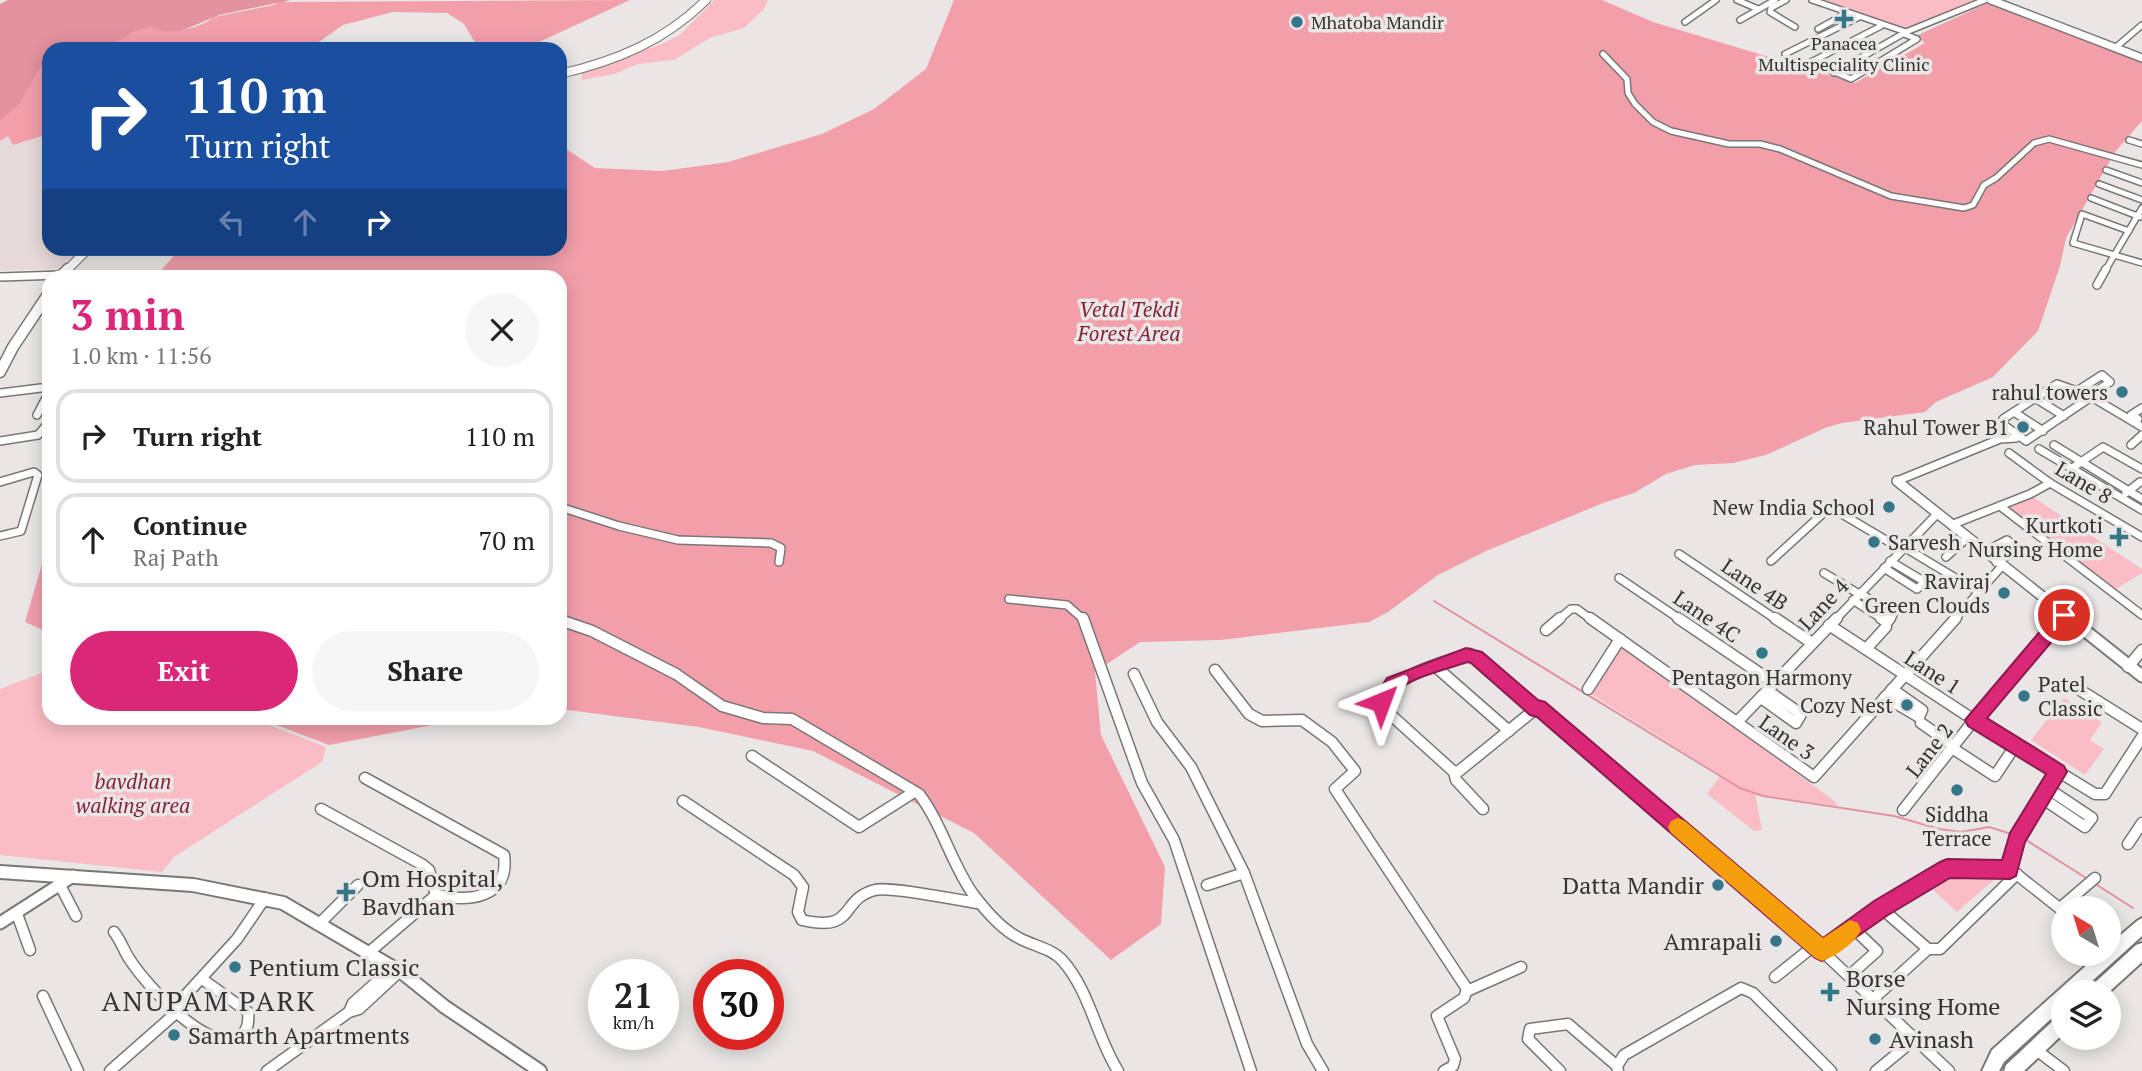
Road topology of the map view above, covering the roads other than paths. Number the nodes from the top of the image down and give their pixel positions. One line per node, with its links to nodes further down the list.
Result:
1 (706, 0): 23 (main road)
2 (1716, 0): 13 (street)
3 (1737, 0): 9 (street)
4 (1775, 0): 9 (street)
5 (1786, 0): 16 (street)
6 (1812, 0): 10 (street)
7 (1985, 0): 18 (street)
8 (1991, 0): 19 (street)
9 (1758, 9): 12 (street)
10 (1847, 13): 11 (street); 17 (street)
11 (1859, 17): 15 (street); 21 (street)
12 (1740, 20)
13 (1685, 22)
14 (2142, 25): 19 (street)
15 (1881, 26): 18 (street); 24 (street)
16 (1795, 27)
17 (1818, 29)
18 (1905, 33): 24 (street); 24 (street)
19 (2116, 48): 22 (street)
20 (1603, 54): 27 (street)
21 (1785, 54)
22 (2142, 58)
23 (567, 71)
24 (1834, 73)
25 (2129, 140): 26 (street)
26 (2142, 144)
27 (2142, 165)
28 (2106, 170): 29 (street)
29 (2142, 183)
30 (2099, 184): 32 (street)
31 (2091, 198): 34 (street)
32 (2142, 200)
33 (2142, 208): 34 (street)
34 (2140, 217): 35 (street)
35 (2129, 231): 37 (street); 37 (street)
36 (81, 256): 39 (main road)
37 (2114, 256): 38 (street); 42 (street)
38 (2142, 263)
39 (67, 270)
40 (42, 276): 41 (street)
41 (0, 277)
42 (2097, 285)
43 (42, 303): 44 (main road)
44 (0, 372)
45 (42, 391): 47 (street)
46 (2077, 391): 48 (street); 53 (street); 55 (street)
47 (0, 394)
48 (2035, 398): 51 (street); 53 (street)
49 (42, 405): 52 (street)
50 (2142, 408): 54 (street)
51 (2014, 412): 57 (street); 57 (street)
52 (37, 415)
53 (2064, 416): 57 (street)
54 (2142, 422)
55 (2142, 428)
56 (42, 430): 60 (street)
57 (2043, 430)
58 (2142, 435): 64 (street)
59 (2016, 438): 68 (street)
60 (0, 441)
61 (2054, 445): 65 (street)
62 (2039, 449): 66 (street)
63 (2009, 453): 71 (street, Lane 8)
64 (2119, 455): 65 (street); 67 (street)
65 (2082, 462): 66 (street); 72 (street)
66 (2071, 469): 73 (street)
67 (2142, 469)
68 (1897, 481): 78 (street)
69 (0, 482): 80 (street)
70 (2140, 482): 72 (street)
71 (2050, 483): 75 (street); 81 (street, Lane 8)
72 (2129, 491): 73 (street); 74 (street)
73 (2119, 498): 77 (street)
74 (2142, 499)
75 (2000, 506): 79 (street); 96 (street)
76 (567, 509): 88 (street)
77 (2142, 510)
78 (1937, 514): 79 (street); 83 (street, Lane 4)
79 (1951, 525): 82 (street)
80 (0, 536)
81 (2142, 537)
82 (1967, 538): 84 (street); 86 (street)
83 (1903, 548): 87 (street); 92 (street); 93 (street, Lane 4)
84 (1984, 552): 89 (street); 89 (street, Lane 3)
85 (1679, 554): 102 (street, Lane 4B)
86 (1946, 557)
87 (1771, 561)
88 (779, 562)
89 (1999, 564): 92 (street, Lane 3); 95 (street)
90 (1824, 573): 93 (street)
91 (1619, 578): 113 (street, Lane 4C)
92 (1977, 591): 109 (street, Lane 3)
93 (1857, 596): 98 (street, Lane 4)
94 (1009, 599): 189 (street)
95 (2064, 615): 106 (street); 115 (street, Lane 2)
96 (2142, 615)
97 (567, 622): 128 (street)
98 (1829, 625): 102 (street, Lane 4); 103 (street, Lane 1)
99 (1886, 627): 103 (street)
100 (1546, 630): 101 (street, Lane 3)
101 (1620, 639): 112 (street); 116 (street, Lane 3)
102 (1812, 643): 113 (street, Lane 4)
103 (1866, 649): 109 (street, Lane 1)
104 (2142, 650): 106 (street)
105 (1436, 667): 114 (street); 119 (street); 124 (street)
106 (2128, 667): 110 (street)
107 (1215, 670): 174 (street)
108 (1134, 674): 138 (street)
109 (1904, 674): 115 (street, Lane 1); 116 (street, Lane 3)
110 (2142, 676)
111 (2072, 685): 118 (street)
112 (1588, 689)
113 (1769, 694): 116 (street, Lane 4)
114 (1537, 708): 119 (street); 158 (street)
115 (1974, 720): 121 (street, Lane 1); 122 (street, Lane 2)
116 (1737, 722)
117 (1921, 723): 122 (street)
118 (2142, 729)
119 (1509, 731): 124 (street)
120 (2142, 737): 125 (street, Lane 1)
121 (2015, 746): 122 (street); 125 (street, Lane 1)
122 (1953, 747): 133 (street, Lane 2)
123 (752, 756): 128 (street)
124 (1454, 772): 132 (street)
125 (2057, 772): 127 (street)
126 (365, 778): 144 (street)
127 (2047, 788): 129 (street); 129 (street)
128 (914, 792): 148 (street)
129 (2042, 799): 137 (street)
130 (683, 801): 148 (street)
131 (321, 809): 144 (street)
132 (1483, 809)
133 (1903, 810)
134 (2142, 823): 135 (street)
135 (2128, 844)
136 (0, 872): 139 (main road)
137 (2013, 872): 147 (street); 149 (street); 159 (street)
138 (1244, 873): 142 (street); 190 (street)
139 (74, 876): 143 (street); 146 (main road)
140 (2092, 881): 145 (street)
141 (358, 885): 153 (street)
142 (1207, 885)
143 (60, 886): 150 (street); 151 (street)
144 (436, 895): 162 (street)
145 (2076, 896)
146 (265, 898): 153 (main road); 171 (street)
147 (2051, 901)
148 (977, 903): 188 (street)
149 (1881, 908): 155 (street); 159 (street)
150 (17, 914): 152 (street); 160 (street)
151 (76, 916)
152 (0, 923)
153 (318, 925): 162 (main road)
154 (2142, 927): 157 (main road)
155 (1853, 928): 158 (street); 169 (street)
156 (114, 932): 178 (street)
157 (2121, 944)
158 (1819, 948): 169 (street); 170 (street)
159 (1928, 949): 176 (street)
160 (30, 950)
161 (2142, 951): 168 (main road)
162 (367, 954): 163 (main road)
163 (382, 962): 167 (main road); 179 (street)
164 (2095, 966): 172 (main road)
165 (2113, 966): 168 (main road)
166 (1521, 967): 174 (street)
167 (400, 971): 179 (street); 187 (main road)
168 (2117, 974): 173 (main road)
169 (1849, 976): 176 (street)
170 (1775, 977)
171 (202, 979): 178 (street); 178 (street)
172 (2081, 980)
173 (2110, 980)
174 (1467, 991): 191 (street)
175 (43, 996): 184 (street)
176 (1873, 999): 181 (street)
177 (2051, 1008): 196 (main road)
178 (175, 1010): 185 (street)
179 (349, 1012): 186 (street)
180 (2051, 1034): 182 (main road)
181 (1915, 1039): 194 (street); 195 (street)
182 (2035, 1049): 197 (main road); 198 (street)
183 (1617, 1068): 192 (street); 193 (street)
184 (78, 1071)
185 (110, 1071)
186 (267, 1071)
187 (540, 1071)
188 (1118, 1071)
189 (1251, 1071)
190 (1323, 1071)
191 (1444, 1071)
192 (1560, 1071)
193 (1831, 1071)
194 (1876, 1071)
195 (1949, 1071)
196 (1990, 1071)
197 (2012, 1071)
198 (2064, 1071)

